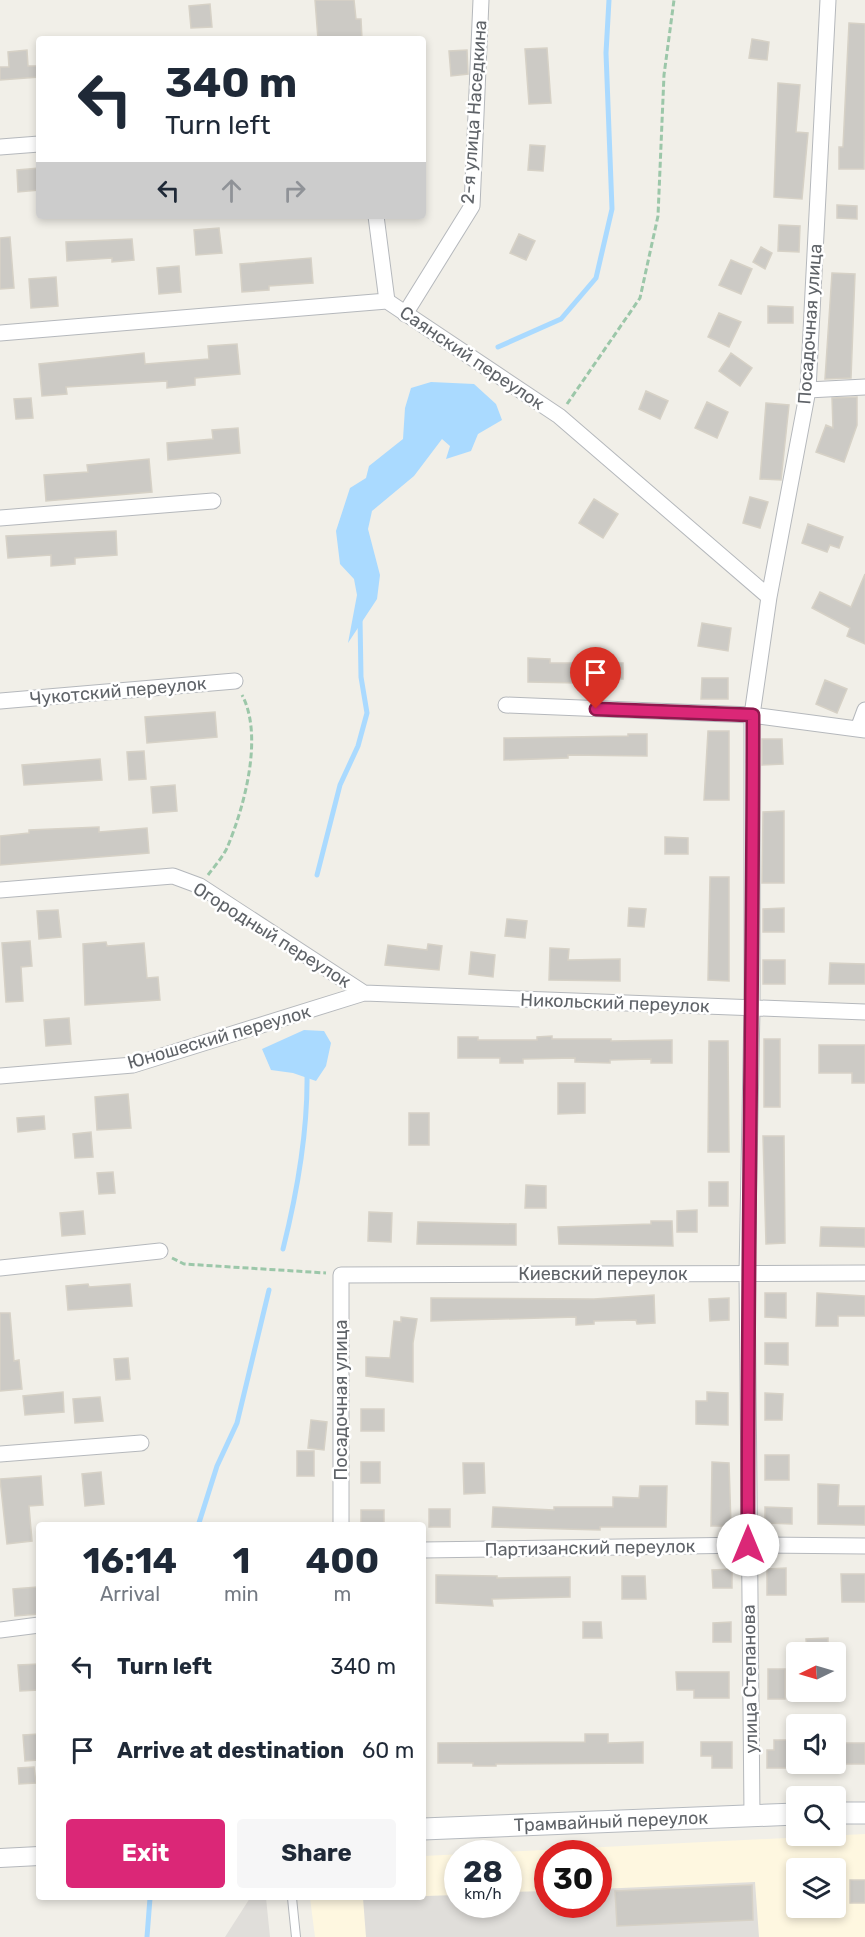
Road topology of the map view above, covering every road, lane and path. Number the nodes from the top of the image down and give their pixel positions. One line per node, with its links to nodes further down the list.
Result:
1 (481, 0): 8 (street, 2-я улица Наседкина)
2 (674, 0): 12 (path)
3 (828, 0): 11 (street, Посадочная улица)
4 (36, 144): 5 (street)
5 (0, 147)
6 (376, 219): 7 (street)
7 (387, 301): 8 (street, Саянский переулок); 9 (street, Саянский переулок)
8 (405, 314): 12 (street, Саянский переулок)
9 (0, 333)
10 (865, 387): 11 (street)
11 (808, 390): 15 (street, Посадочная улица)
12 (559, 416): 15 (street, Саянский переулок)
13 (213, 501): 14 (street)
14 (0, 518)
15 (769, 597): 20 (street, Посадочная улица)
16 (235, 681): 17 (street, Чукотский переулок); 22 (path)
17 (0, 701)
18 (506, 705): 20 (street)
19 (865, 710): 21 (street)
20 (753, 715): 21 (street); 25 (street, улица Степанова)
21 (861, 729)
22 (200, 886): 23 (street, Огородный переулок); 24 (street, Огородный переулок)
23 (0, 890)
24 (364, 993): 25 (street, Никольский переулок); 27 (street, Юношеский переулок)
25 (752, 1008): 26 (street, Никольский переулок); 30 (street, улица Степанова)
26 (865, 1012)
27 (0, 1076)
28 (160, 1251): 29 (street); 32 (path)
29 (0, 1268)
30 (747, 1274): 31 (street, Киевский переулок); 32 (street, Киевский переулок); 36 (street, улица Степанова)
31 (865, 1274)
32 (341, 1275): 35 (street, Посадочная улица)
33 (141, 1443): 34 (street)
34 (0, 1454)
35 (341, 1522)
36 (748, 1545): 37 (street, Партизанский переулок); 38 (street, Партизанский переулок); 44 (street, улица Степанова)
37 (865, 1546)
38 (426, 1550)
39 (36, 1625): 40 (street)
40 (0, 1630)
41 (846, 1813): 42 (main road)
42 (865, 1813)
43 (786, 1814): 44 (main road, Трамвайный переулок)
44 (752, 1815): 45 (main road, Трамвайный переулок)
45 (426, 1829)
46 (36, 1856): 47 (street)
47 (0, 1858)
48 (292, 1900): 49 (lane)
49 (296, 1937)

